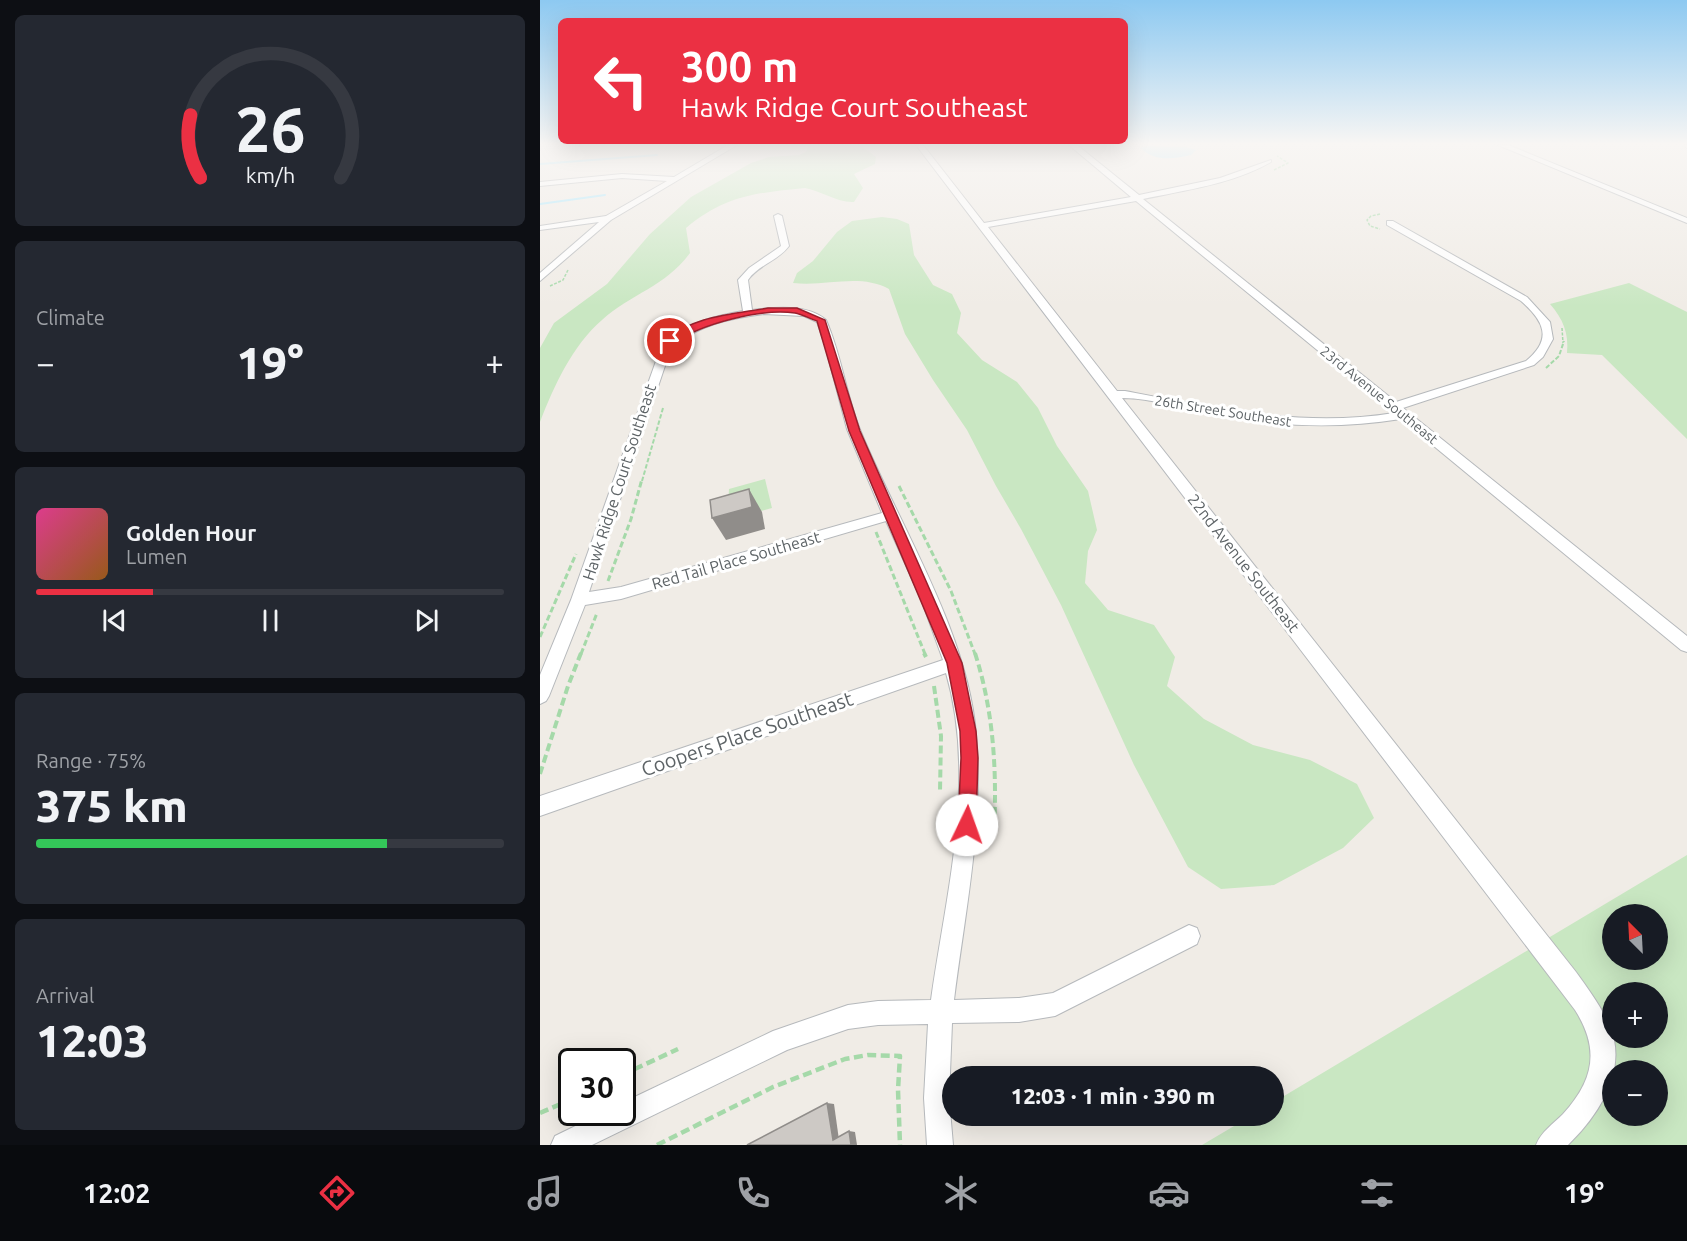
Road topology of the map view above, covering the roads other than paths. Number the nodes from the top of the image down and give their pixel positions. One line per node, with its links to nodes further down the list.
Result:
1 (641, 198): 7 (street)
2 (961, 198): 10 (street, 22nd Avenue Southeast)
3 (1128, 198): 10 (street)
4 (1138, 198): 15 (street, 23rd Avenue Southeast)
5 (1632, 198): 9 (street)
6 (778, 216): 13 (street)
7 (608, 218): 11 (street); 12 (street)
8 (1389, 219): 15 (street)
9 (1687, 221)
10 (982, 226): 14 (street, 22nd Avenue Southeast)
11 (540, 228)
12 (540, 278)
13 (748, 314): 17 (street, Hawk Ridge Court Southeast); 18 (street, Hawk Ridge Court Southeast)
14 (1114, 395): 16 (street, 26th Street Southeast); 27 (street, 22nd Avenue Southeast)
15 (1394, 406): 16 (street, 23rd Avenue Southeast)
16 (1404, 415): 19 (street, 23rd Avenue Southeast)
17 (891, 515): 18 (street, Red Tail Place Southeast); 20 (street, Hawk Ridge Court Southeast)
18 (579, 600): 21 (street, Hawk Ridge Court Southeast)
19 (1687, 645)
20 (954, 663): 22 (street, Coopers Place Southeast); 24 (street, Hawk Ridge Court Southeast)
21 (540, 696)
22 (540, 806)
23 (1189, 936): 24 (street)
24 (939, 1011): 25 (street); 26 (street, Hawk Ridge Court Southeast)
25 (564, 1145)
26 (940, 1145)
27 (1549, 1145)

